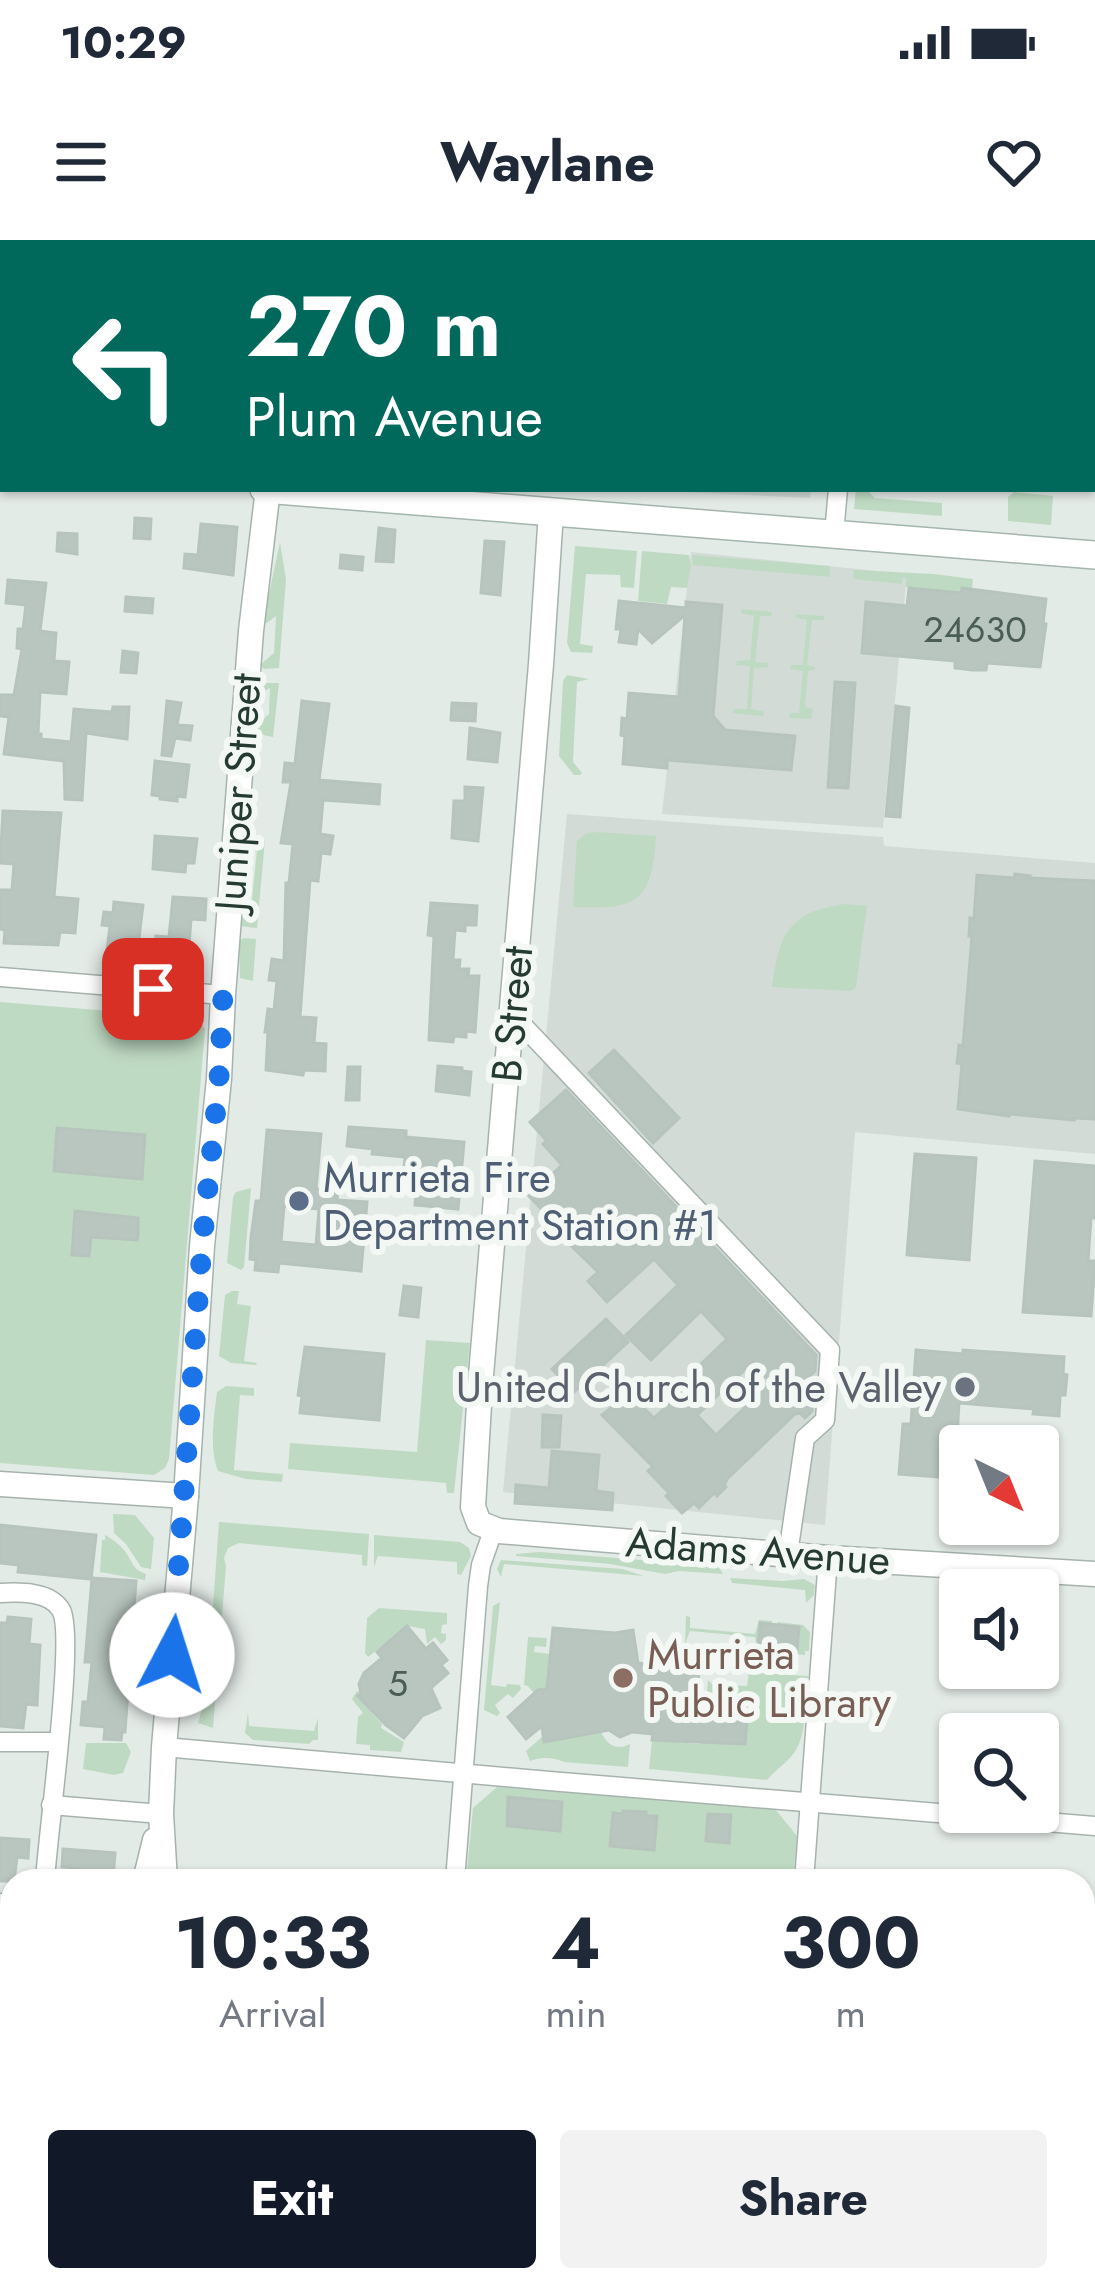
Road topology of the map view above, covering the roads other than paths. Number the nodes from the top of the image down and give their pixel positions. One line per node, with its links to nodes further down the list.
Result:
1 (266, 492): 8 (street, Juniper Street)
2 (332, 492): 4 (main road)
3 (838, 492): 5 (street)
4 (551, 502): 5 (main road); 9 (street, B Street)
5 (834, 534): 6 (main road)
6 (1095, 555)
7 (0, 976): 8 (street)
8 (223, 995): 11 (street, Juniper Street)
9 (512, 1014): 12 (street, B Street); 13 (street)
10 (0, 1484): 11 (street)
11 (185, 1496): 19 (street, Juniper Street)
12 (493, 1531): 13 (street, Adams Avenue); 20 (street)
13 (788, 1554): 14 (street, Adams Avenue)
14 (828, 1558): 15 (street, Adams Avenue); 21 (street)
15 (1095, 1574)
16 (0, 1593): 18 (street)
17 (0, 1742): 18 (street)
18 (58, 1742): 22 (street)
19 (164, 1747): 20 (street); 23 (street, Juniper Street)
20 (463, 1774): 21 (street); 28 (street)
21 (811, 1802): 24 (street); 29 (street)
22 (51, 1805): 23 (street); 25 (street)
23 (161, 1814): 26 (street, Juniper Street); 27 (street, Juniper Street)
24 (1095, 1826)
25 (46, 1869)
26 (148, 1869)
27 (164, 1869)
28 (455, 1869)
29 (805, 1869)

